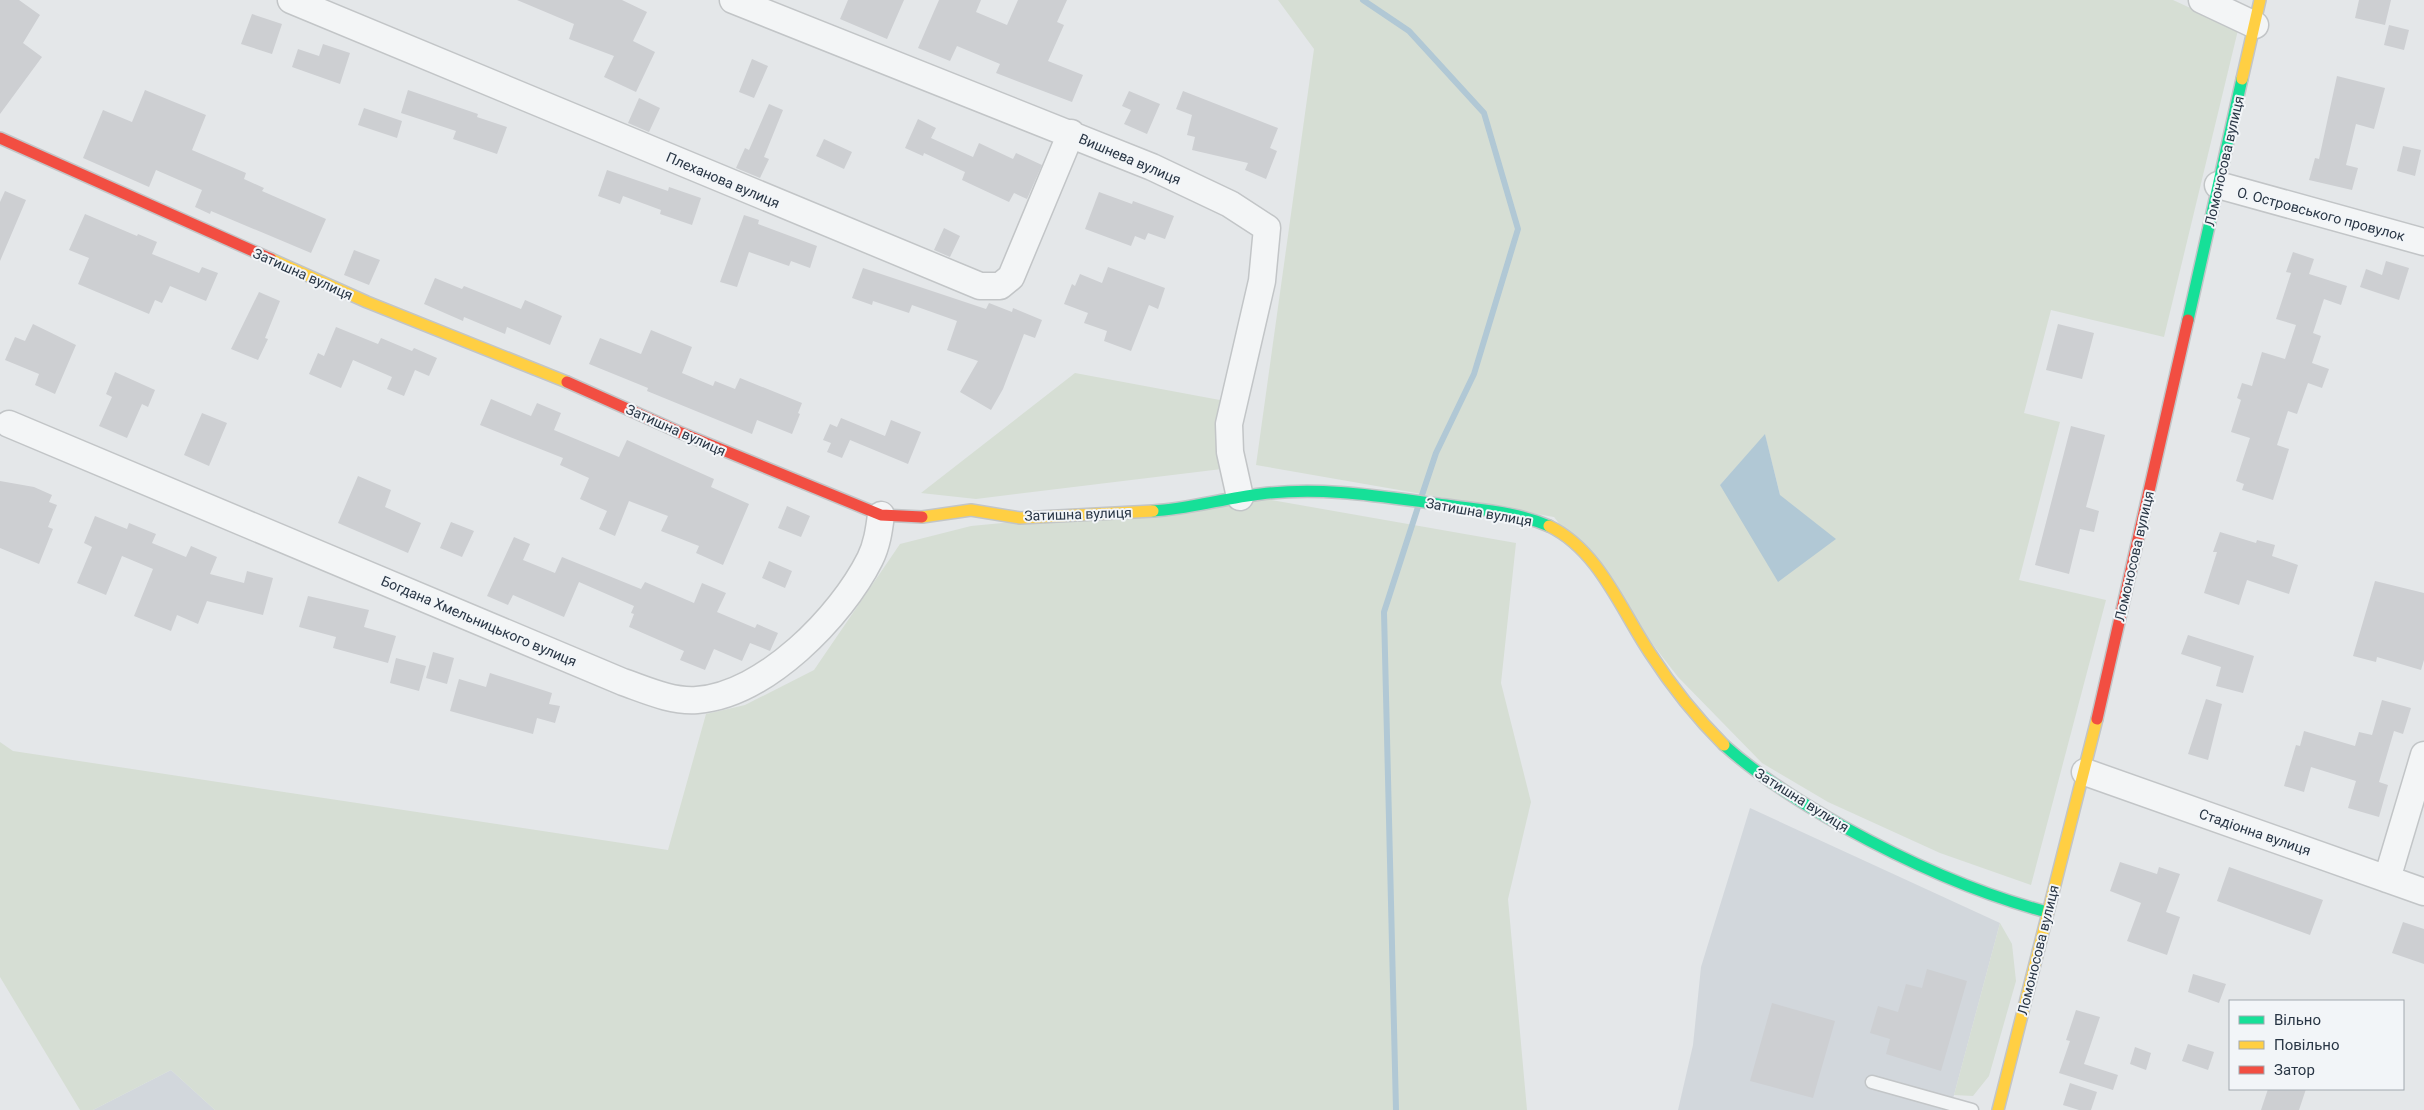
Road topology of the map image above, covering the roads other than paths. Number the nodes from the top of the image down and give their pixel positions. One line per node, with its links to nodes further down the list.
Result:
1 (291, 0): 6 (street, Плеханова вулиця)
2 (733, 0): 6 (street, Вишнева вулиця)
3 (2202, 0): 5 (street)
4 (2260, 0): 5 (street, Ломоносова вулиця)
5 (2255, 25): 8 (street, Ломоносова вулиця)
6 (1071, 133): 11 (street, Вишнева вулиця)
7 (0, 138): 12 (street, Затишна вулиця)
8 (2218, 185): 9 (street, O. Островського провулок); 14 (street, Ломоносова вулиця)
9 (2424, 242)
10 (4, 422): 12 (street, Богдана Хмельницького вулиця)
11 (1240, 497): 12 (street, Затишна вулиця); 17 (street, Затишна вулиця)
12 (881, 515)
13 (2424, 755): 15 (street)
14 (2085, 772): 15 (street, Стадіонна вулиця); 17 (street, Ломоносова вулиця)
15 (2387, 879): 16 (street, Стадіонна вулиця)
16 (2424, 892)
17 (2047, 912): 20 (street, Ломоносова вулиця)
18 (1872, 1082): 19 (lane)
19 (1972, 1110)
20 (1998, 1110)

